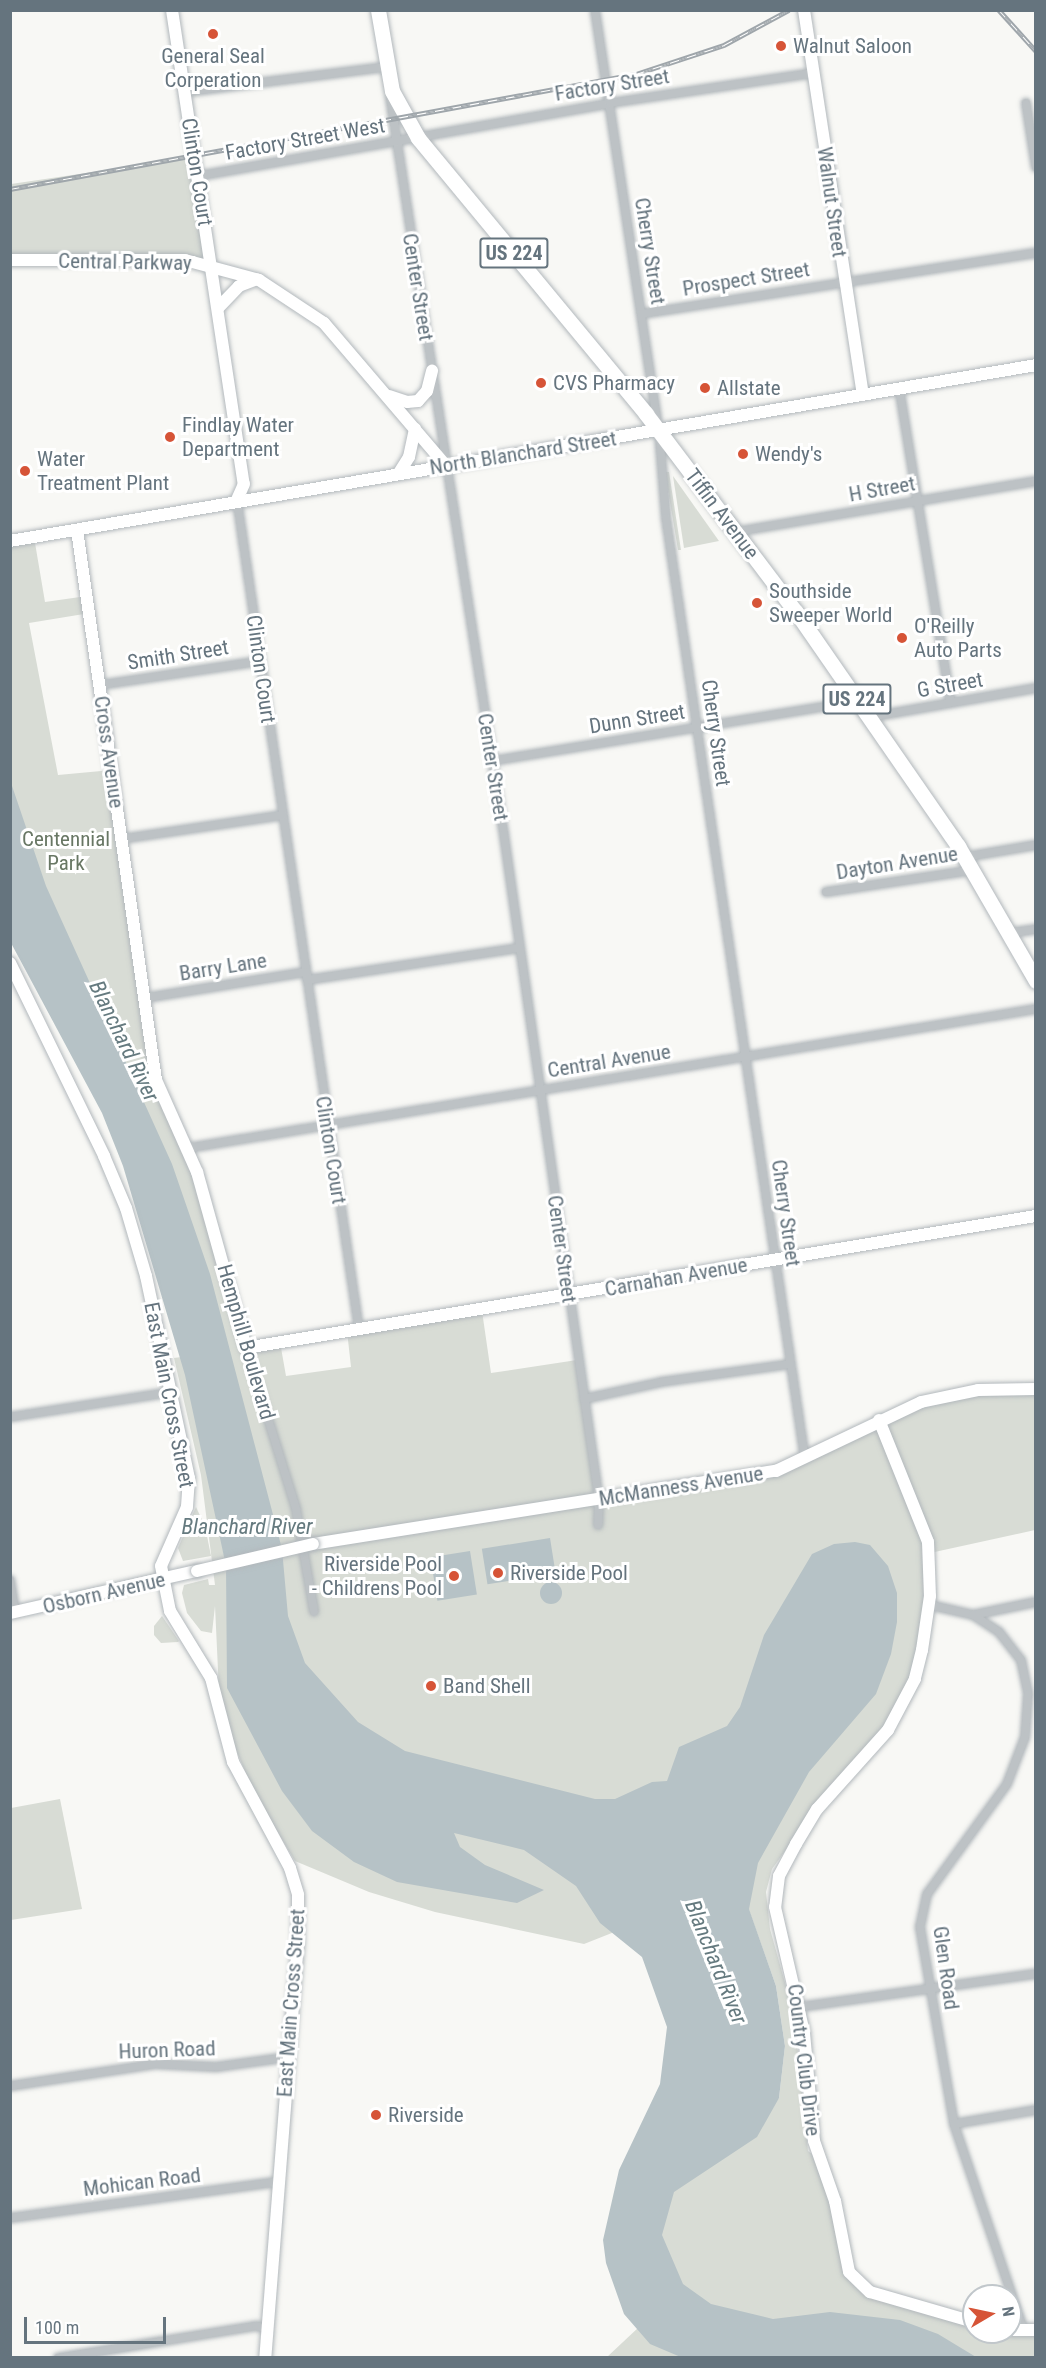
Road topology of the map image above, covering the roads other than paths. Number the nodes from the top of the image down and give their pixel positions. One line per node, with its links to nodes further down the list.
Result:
1 (172, 10): 7 (street, Clinton Court)
2 (378, 10): 5 (highway, Center Street / US 224)
3 (595, 10): 8 (street, Cherry Street)
4 (804, 10): 6 (street, Walnut Street)
5 (386, 67): 7 (street); 10 (highway, Tiffin Avenue / US 224); 11 (street, Center Street)
6 (813, 73): 8 (street, Factory Street); 18 (street, Walnut Street)
7 (185, 92): 13 (street, Clinton Court)
8 (610, 103): 10 (street, Factory Street); 20 (street, Cherry Street)
9 (1026, 103): 12 (street)
10 (418, 138): 11 (street, Factory Street West); 27 (highway, Tiffin Avenue / US 224)
11 (396, 141): 13 (street, Factory Street West); 22 (street, Center Street)
12 (1035, 167)
13 (198, 176): 16 (street, Clinton Court)
14 (1035, 252): 18 (street, Prospect Street)
15 (10, 260): 16 (street, Central Parkway)
16 (211, 265): 17 (street, Central Parkway); 19 (street, Clinton Court)
17 (257, 279): 19 (street); 25 (street, Central Parkway)
18 (844, 283): 20 (street, Prospect Street); 24 (street, Walnut Street)
19 (218, 308): 31 (street, Clinton Court)
20 (641, 314): 27 (street, Cherry Street)
21 (1035, 364): 23 (street, North Blanchard Street)
22 (432, 371): 25 (street); 28 (street, Center Street)
23 (899, 387): 24 (street, North Blanchard Street); 32 (street)
24 (863, 394): 27 (street, North Blanchard Street)
25 (388, 396): 26 (street, Central Parkway)
26 (415, 429): 28 (street, Central Parkway); 29 (street)
27 (659, 431): 28 (street, North Blanchard Street); 34 (highway, Tiffin Avenue / US 224); 42 (street, Cherry Street)
28 (446, 466): 29 (street, North Blanchard Street); 43 (street, Center Street)
29 (399, 473): 31 (street, North Blanchard Street)
30 (1035, 481): 32 (street, H Street)
31 (237, 500): 33 (street, North Blanchard Street); 36 (street, Clinton Court)
32 (917, 502): 34 (street, H Street); 40 (street)
33 (77, 530): 35 (street, North Blanchard Street); 37 (street, Cross Avenue)
34 (735, 532): 39 (highway, Tiffin Avenue / US 224)
35 (10, 541)
36 (260, 661): 37 (street, Smith Street); 44 (street, Clinton Court)
37 (100, 685): 45 (street, Cross Avenue)
38 (1035, 688): 40 (street, G Street)
39 (859, 701): 41 (highway, Tiffin Avenue / US 224); 42 (street, Dunn Street)
40 (951, 703): 41 (street, G Street)
41 (870, 717): 47 (highway, Tiffin Avenue / US 224)
42 (697, 728): 43 (street, Dunn Street); 57 (street, Cherry Street)
43 (492, 761): 51 (street, Center Street)
44 (283, 815): 45 (street); 53 (street, Clinton Court)
45 (121, 839): 55 (street, Cross Avenue)
46 (1035, 844): 47 (street, Dayton Avenue)
47 (969, 863): 48 (street, Dayton Avenue); 50 (highway, Tiffin Avenue / US 224)
48 (826, 892)
49 (1035, 929): 50 (street)
50 (1009, 933): 54 (highway, Tiffin Avenue / US 224)
51 (519, 948): 53 (street, Barry Lane); 59 (street, Center Street)
52 (10, 963): 69 (street, East Main Cross Street)
53 (307, 976): 55 (street, Barry Lane); 60 (street, Clinton Court)
54 (1035, 981)
55 (145, 999): 58 (street, Cross Avenue)
56 (1035, 1009): 57 (street, Central Avenue)
57 (745, 1057): 59 (street, Central Avenue); 63 (street, Cherry Street)
58 (156, 1080): 61 (street, Hemphill Boulevard)
59 (540, 1090): 60 (street, Central Avenue); 64 (street, Center Street)
60 (328, 1127): 61 (street, Central Avenue); 65 (street, Clinton Court)
61 (188, 1148): 66 (street, Hemphill Boulevard)
62 (1035, 1216): 63 (street, Carnahan Avenue)
63 (774, 1259): 64 (street, Carnahan Avenue); 67 (street, Cherry Street)
64 (568, 1295): 65 (street, Carnahan Avenue); 70 (street, Center Street)
65 (359, 1329): 66 (street, Carnahan Avenue)
66 (246, 1348): 81 (street, Hemphill Boulevard)
67 (790, 1364): 70 (street); 73 (street, Cherry Street)
68 (1035, 1389): 72 (street, McManness Avenue)
69 (171, 1392): 71 (street); 78 (street, East Main Cross Street)
70 (584, 1399): 74 (street, Center Street)
71 (10, 1417)
72 (879, 1420): 73 (street, McManness Avenue); 80 (street, Country Club Drive)
73 (805, 1460): 74 (street, McManness Avenue)
74 (599, 1499): 75 (street, Center Street); 76 (street, McManness Avenue, bridge)
75 (598, 1525)
76 (197, 1571): 78 (street, Osborn Avenue)
77 (10, 1580): 82 (street)
78 (163, 1580): 82 (street, Osborn Avenue); 87 (street, East Main Cross Street)
79 (1035, 1602): 83 (street)
80 (930, 1605): 83 (street); 86 (street, Country Club Drive)
81 (314, 1611)
82 (13, 1612)
83 (973, 1615): 85 (street, Glen Road)
84 (1035, 1974): 85 (street)
85 (930, 1990): 86 (street); 90 (street, Glen Road)
86 (800, 2007): 93 (street, Country Club Drive)
87 (289, 2057): 88 (street, Huron Road); 91 (street, East Main Cross Street)
88 (10, 2086)
89 (1035, 2110): 90 (street)
90 (954, 2124): 95 (street, Glen Road)
91 (278, 2182): 92 (street, Mohican Road); 94 (street, East Main Cross Street)
92 (10, 2218)
93 (962, 2318)
94 (267, 2329): 96 (street); 97 (street, East Main Cross Street)
95 (1030, 2330)
96 (58, 2358)
97 (265, 2358)

